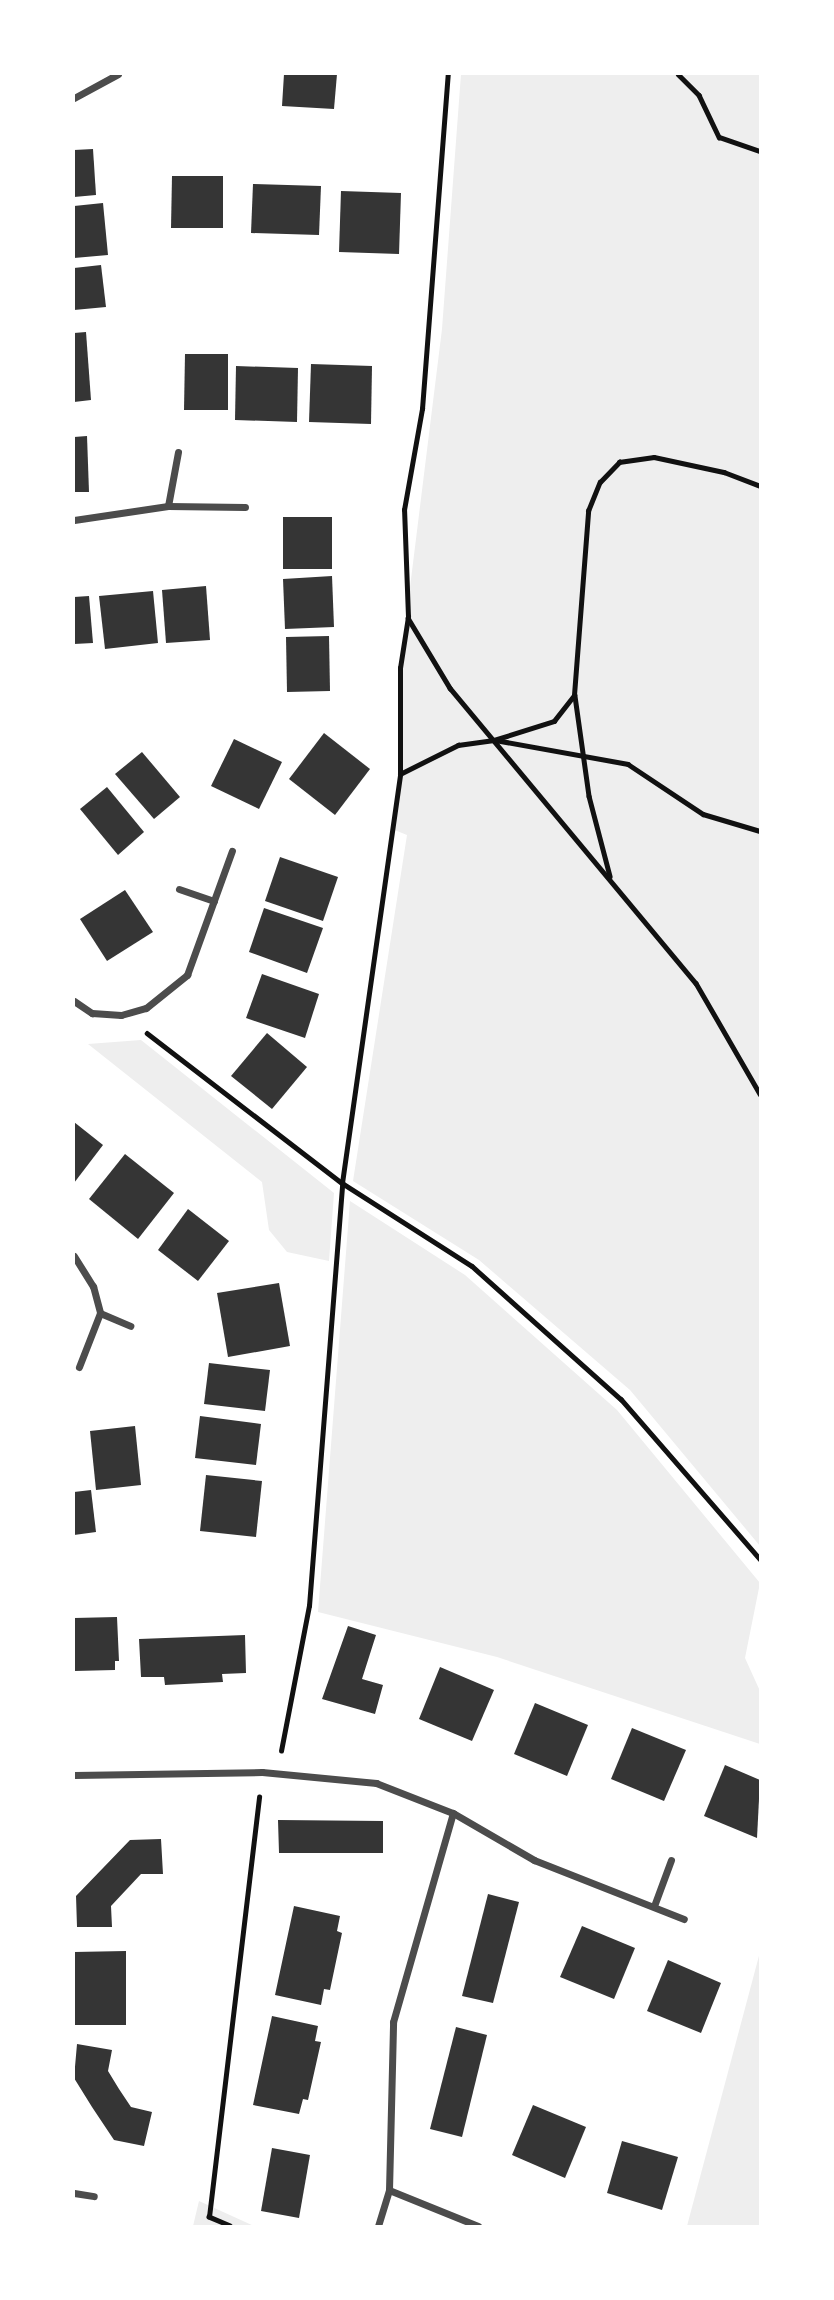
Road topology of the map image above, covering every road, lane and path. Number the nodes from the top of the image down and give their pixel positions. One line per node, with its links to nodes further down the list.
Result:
1 (118, 74): 4 (street)
2 (448, 74): 11 (path)
3 (678, 74): 5 (path)
4 (74, 98)
5 (761, 150)
6 (178, 452): 8 (street)
7 (761, 486): 12 (path)
8 (168, 506): 9 (street); 10 (street)
9 (245, 507)
10 (74, 520)
11 (408, 617): 13 (path); 15 (path)
12 (575, 695): 13 (path); 14 (path)
13 (494, 740): 14 (path); 15 (path); 18 (path)
14 (582, 755): 16 (path); 18 (path)
15 (400, 774): 25 (path)
16 (761, 831)
17 (232, 852): 20 (street)
18 (612, 880): 23 (path)
19 (179, 889): 20 (street)
20 (214, 901): 22 (street)
21 (74, 1001): 22 (street)
22 (146, 1008): 25 (path)
23 (759, 1088): 24 (path)
24 (761, 1094)
25 (342, 1183): 30 (path); 32 (path)
26 (74, 1256): 27 (street)
27 (100, 1313): 28 (street); 29 (street)
28 (130, 1326)
29 (79, 1367)
30 (761, 1559)
31 (262, 1772): 32 (street); 33 (street); 41 (path)
32 (276, 1773): 34 (street)
33 (74, 1775)
34 (453, 1813): 36 (street); 38 (street)
35 (671, 1860): 36 (street)
36 (653, 1906): 37 (street)
37 (684, 1919)
38 (389, 2190): 42 (street); 43 (street)
39 (74, 2193): 40 (street)
40 (94, 2196)
41 (230, 2227)
42 (378, 2227)
43 (478, 2227)

